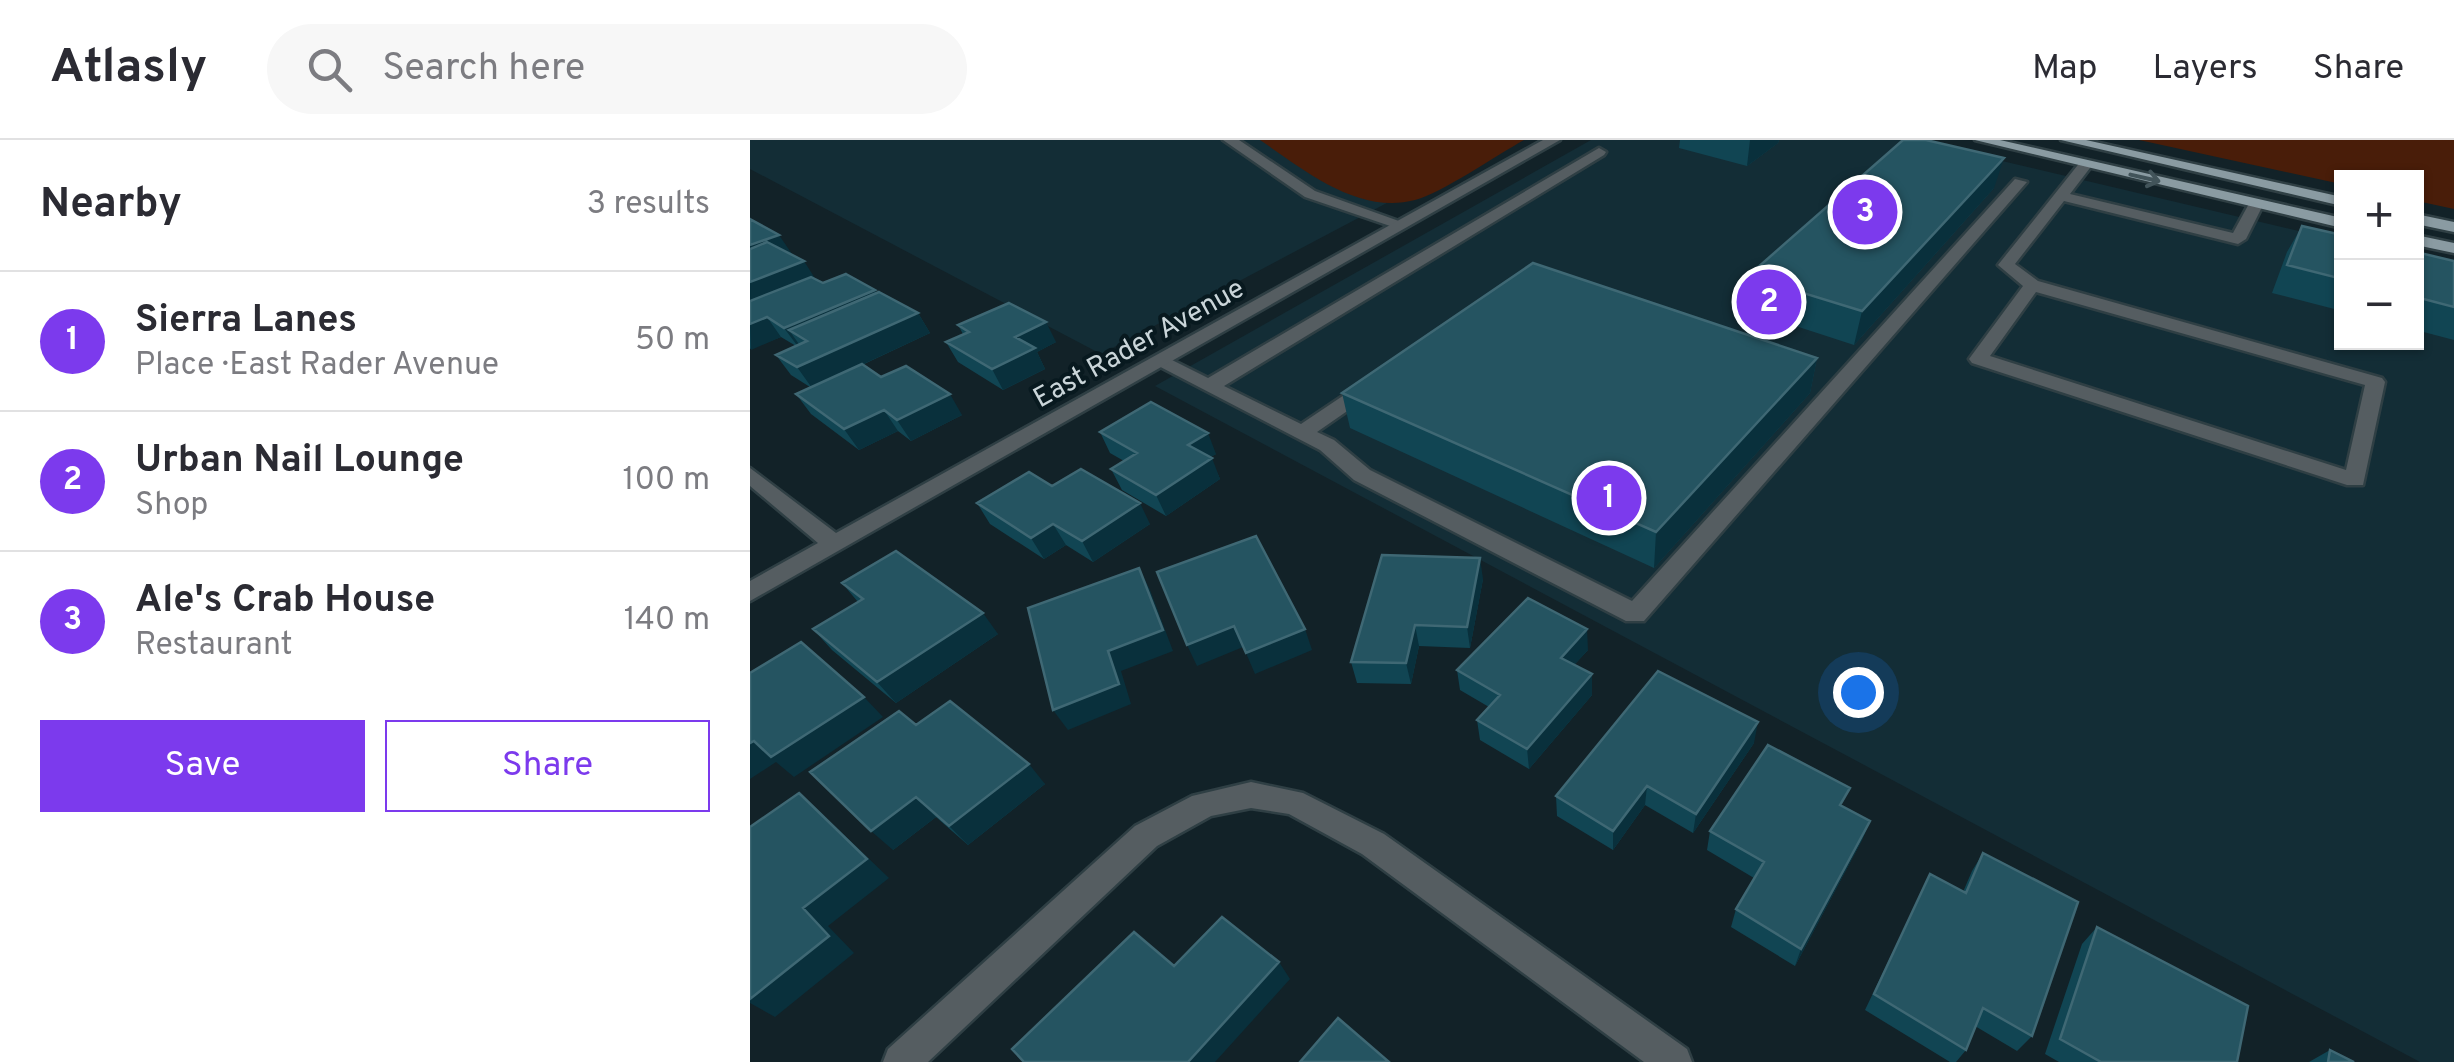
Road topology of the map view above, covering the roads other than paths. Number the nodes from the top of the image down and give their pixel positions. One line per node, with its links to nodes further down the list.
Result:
1 (1230, 140): 13 (street)
2 (1553, 140): 13 (street, East Rader Avenue)
3 (1982, 140): 6 (main road)
4 (2068, 140): 9 (main road)
5 (1598, 152): 20 (street)
6 (2086, 164): 8 (street); 10 (main road, one-way to 10)
7 (2020, 182): 21 (street)
8 (2061, 196): 10 (street); 17 (street)
9 (2334, 200)
10 (2256, 203): 11 (main road)
11 (2334, 220)
12 (2424, 221): 14 (main road)
13 (1402, 225): 18 (street, East Rader Avenue)
14 (2454, 227)
15 (2424, 242): 16 (main road)
16 (2454, 248)
17 (2032, 285): 17 (street)
18 (1160, 362): 20 (street); 23 (street, East Rader Avenue)
19 (1390, 372): 21 (street)
20 (1209, 386): 21 (street)
21 (1302, 432)
22 (750, 475): 23 (street)
23 (835, 544): 24 (street, East Rader Avenue)
24 (750, 592)
25 (901, 1062): 26 (street)
26 (1674, 1062)

